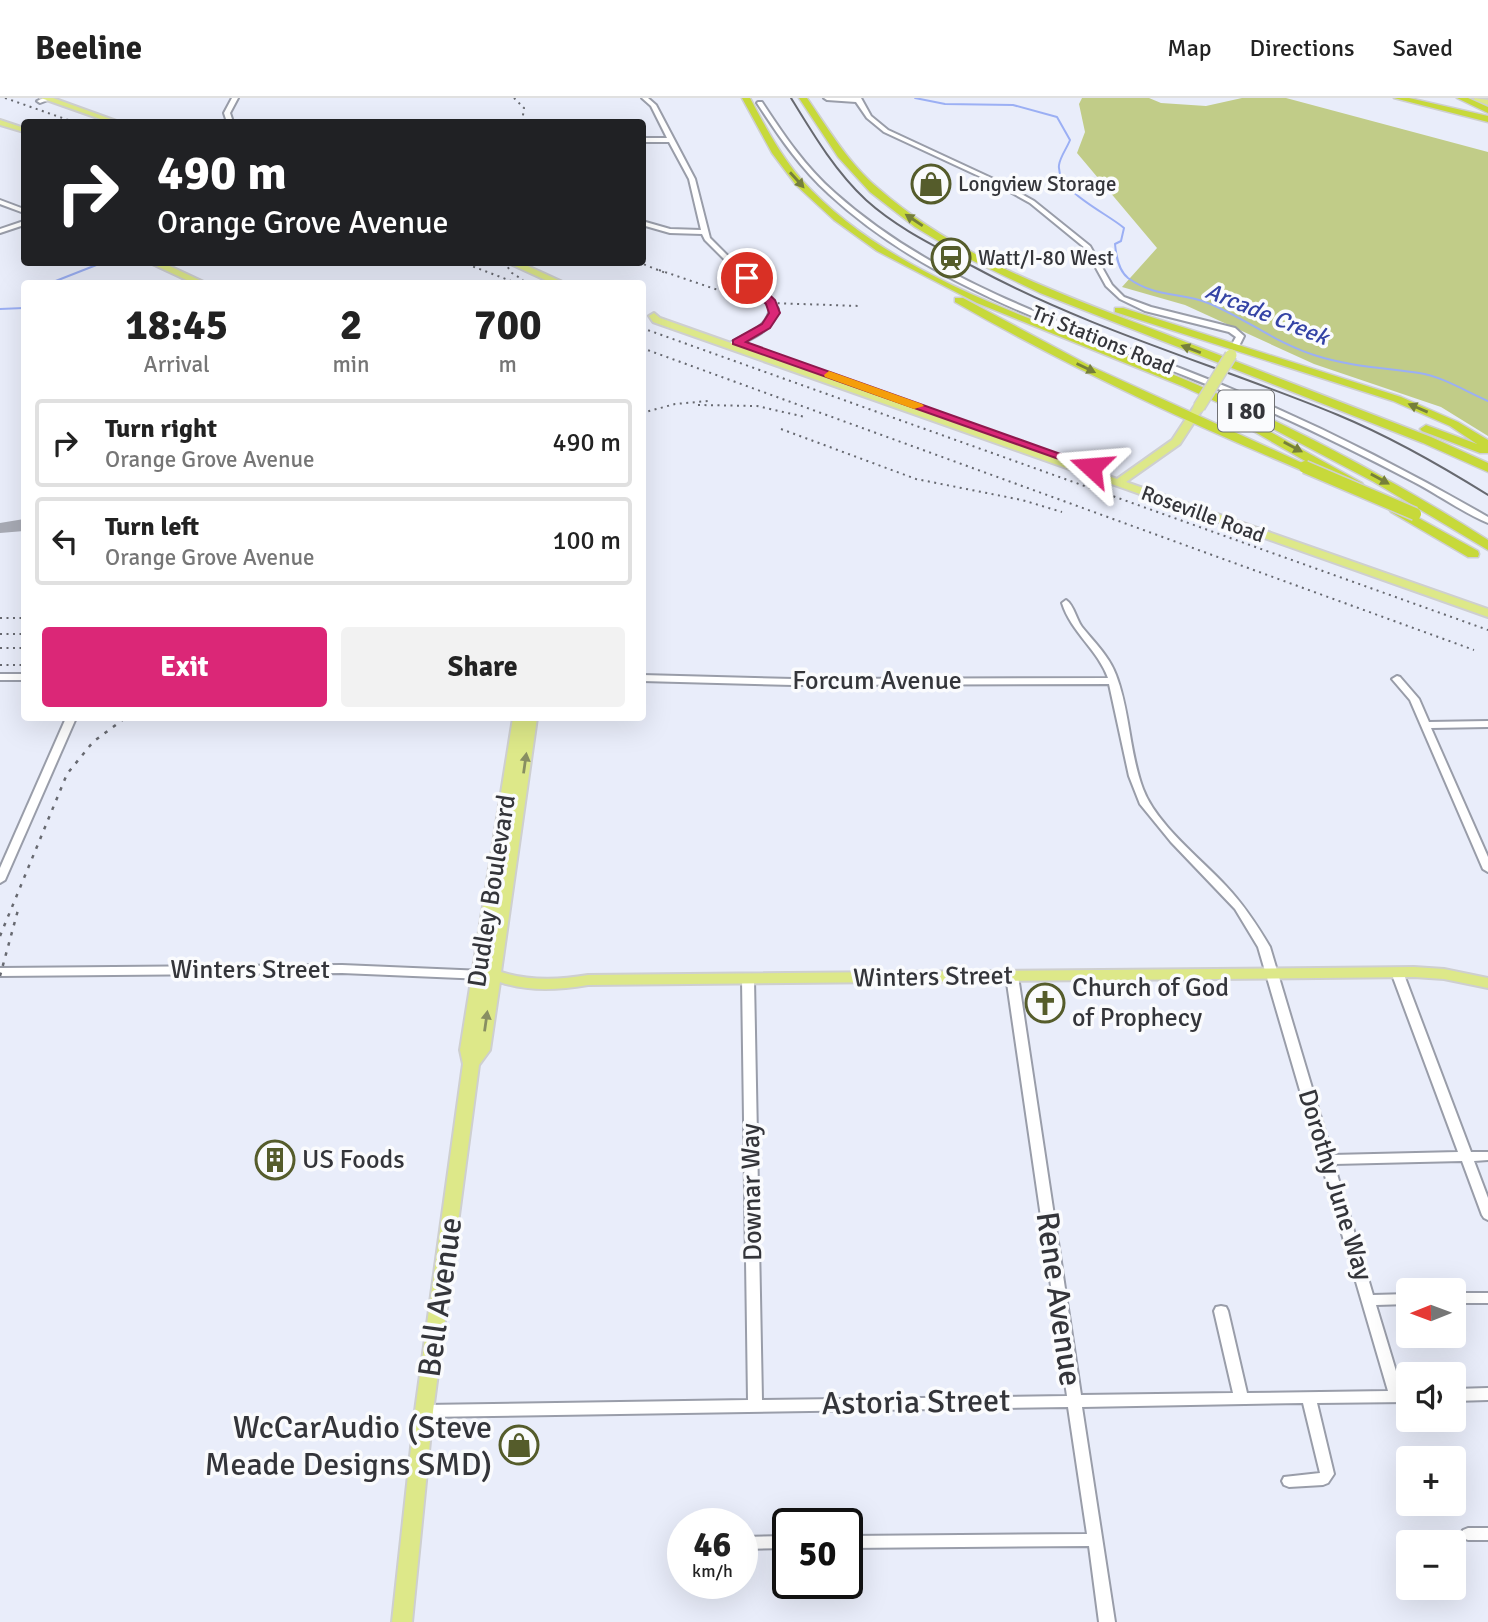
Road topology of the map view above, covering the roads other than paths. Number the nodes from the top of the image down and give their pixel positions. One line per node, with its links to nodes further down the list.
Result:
1 (235, 98): 23 (street)
2 (645, 98): 27 (street)
3 (743, 98): 34 (highway, I 80, one-way to 34)
4 (803, 98): 17 (highway, I 80)
5 (813, 98): 17 (highway)
6 (827, 98): 13 (street)
7 (1398, 98): 19 (highway)
8 (1438, 98): 19 (highway)
9 (1451, 98): 16 (highway)
10 (1461, 98): 16 (highway)
11 (1478, 98): 15 (main road)
12 (43, 99): 18 (main road); 22 (main road)
13 (858, 99): 45 (street)
14 (759, 100): 52 (street, Tri Stations Road)
15 (1488, 103)
16 (1488, 110)
17 (813, 112): 38 (highway, I 80, one-way to 17)
18 (88, 118): 20 (main road); 21 (main road)
19 (1488, 118)
20 (91, 119)
21 (93, 119)
22 (106, 119)
23 (229, 119)
24 (0, 122): 25 (main road)
25 (21, 129)
26 (646, 140): 27 (street)
27 (671, 140): 33 (street)
28 (0, 202): 29 (street)
29 (21, 210)
30 (21, 224): 32 (street)
31 (646, 224): 33 (street)
32 (0, 231)
33 (705, 232): 44 (street)
34 (882, 248): 42 (highway); 53 (highway, I 80, one-way to 53)
35 (161, 266): 40 (main road)
36 (510, 266): 39 (main road)
37 (518, 266): 39 (main road)
38 (994, 267): 45 (highway); 46 (highway, I 80, one-way to 38)
39 (528, 271): 41 (main road)
40 (195, 280)
41 (552, 280)
42 (961, 301): 47 (highway, one-way to 47); 54 (highway, one-way to 54)
43 (646, 313): 44 (main road, Roseville Road)
44 (734, 344): 51 (main road, Roseville Road)
45 (1233, 350): 47 (main road, bridge); 48 (highway, one-way to 45)
46 (1254, 374): 49 (highway); 50 (highway, I 80)
47 (1193, 419): 51 (main road); 55 (highway, bridge)
48 (1483, 441)
49 (1488, 452)
50 (1488, 468)
51 (1121, 481): 57 (main road, Roseville Road)
52 (1488, 520)
53 (1488, 546)
54 (1473, 554)
55 (1488, 555)
56 (1066, 603): 62 (street, Dorothy June Way)
57 (1488, 613)
58 (0, 677): 59 (street)
59 (21, 677)
60 (646, 678): 62 (street, Forcum Avenue)
61 (1396, 679): 67 (street)
62 (1112, 681): 72 (street, Dorothy June Way)
63 (70, 721): 69 (street)
64 (519, 721): 73 (main road, Dudley Boulevard)
65 (531, 721): 73 (main road, Dudley Boulevard, one-way to 65)
66 (1488, 724): 67 (street)
67 (1425, 725): 68 (street)
68 (1488, 868)
69 (0, 880)
70 (0, 972): 73 (street, Winters Street)
71 (1397, 972): 72 (main road, Winters Street); 76 (main road, Winters Street); 78 (street)
72 (1271, 974): 74 (main road, Winters Street); 79 (street, Dorothy June Way)
73 (490, 975): 75 (main road, Winters Street); 94 (main road, Bell Avenue)
74 (1012, 976): 75 (main road, Winters Street); 92 (street, Rene Avenue)
75 (748, 979): 93 (street, Downar Way)
76 (1488, 983)
77 (1488, 1156): 78 (street)
78 (1466, 1157): 79 (street); 80 (street)
79 (1327, 1160): 84 (street, Dorothy June Way)
80 (1488, 1215)
81 (1466, 1298): 82 (street)
82 (1488, 1298)
83 (1396, 1299): 84 (street)
84 (1369, 1300): 86 (street, Dorothy June Way)
85 (1221, 1311): 90 (street)
86 (1396, 1376)
87 (1488, 1394): 88 (street)
88 (1466, 1395)
89 (1396, 1396): 91 (street, Astoria Street)
90 (1241, 1398): 91 (street, Astoria Street); 92 (street, Astoria Street)
91 (1309, 1398): 95 (street)
92 (1074, 1400): 93 (street, Astoria Street); 98 (street, Rene Avenue)
93 (755, 1404): 94 (street, Astoria Street)
94 (424, 1411): 100 (main road, Bell Avenue)
95 (1289, 1481)
96 (1468, 1534): 97 (street)
97 (1488, 1534)
98 (1094, 1540): 99 (street); 101 (street, Rene Avenue)
99 (863, 1542)
100 (402, 1622)
101 (1107, 1622)

